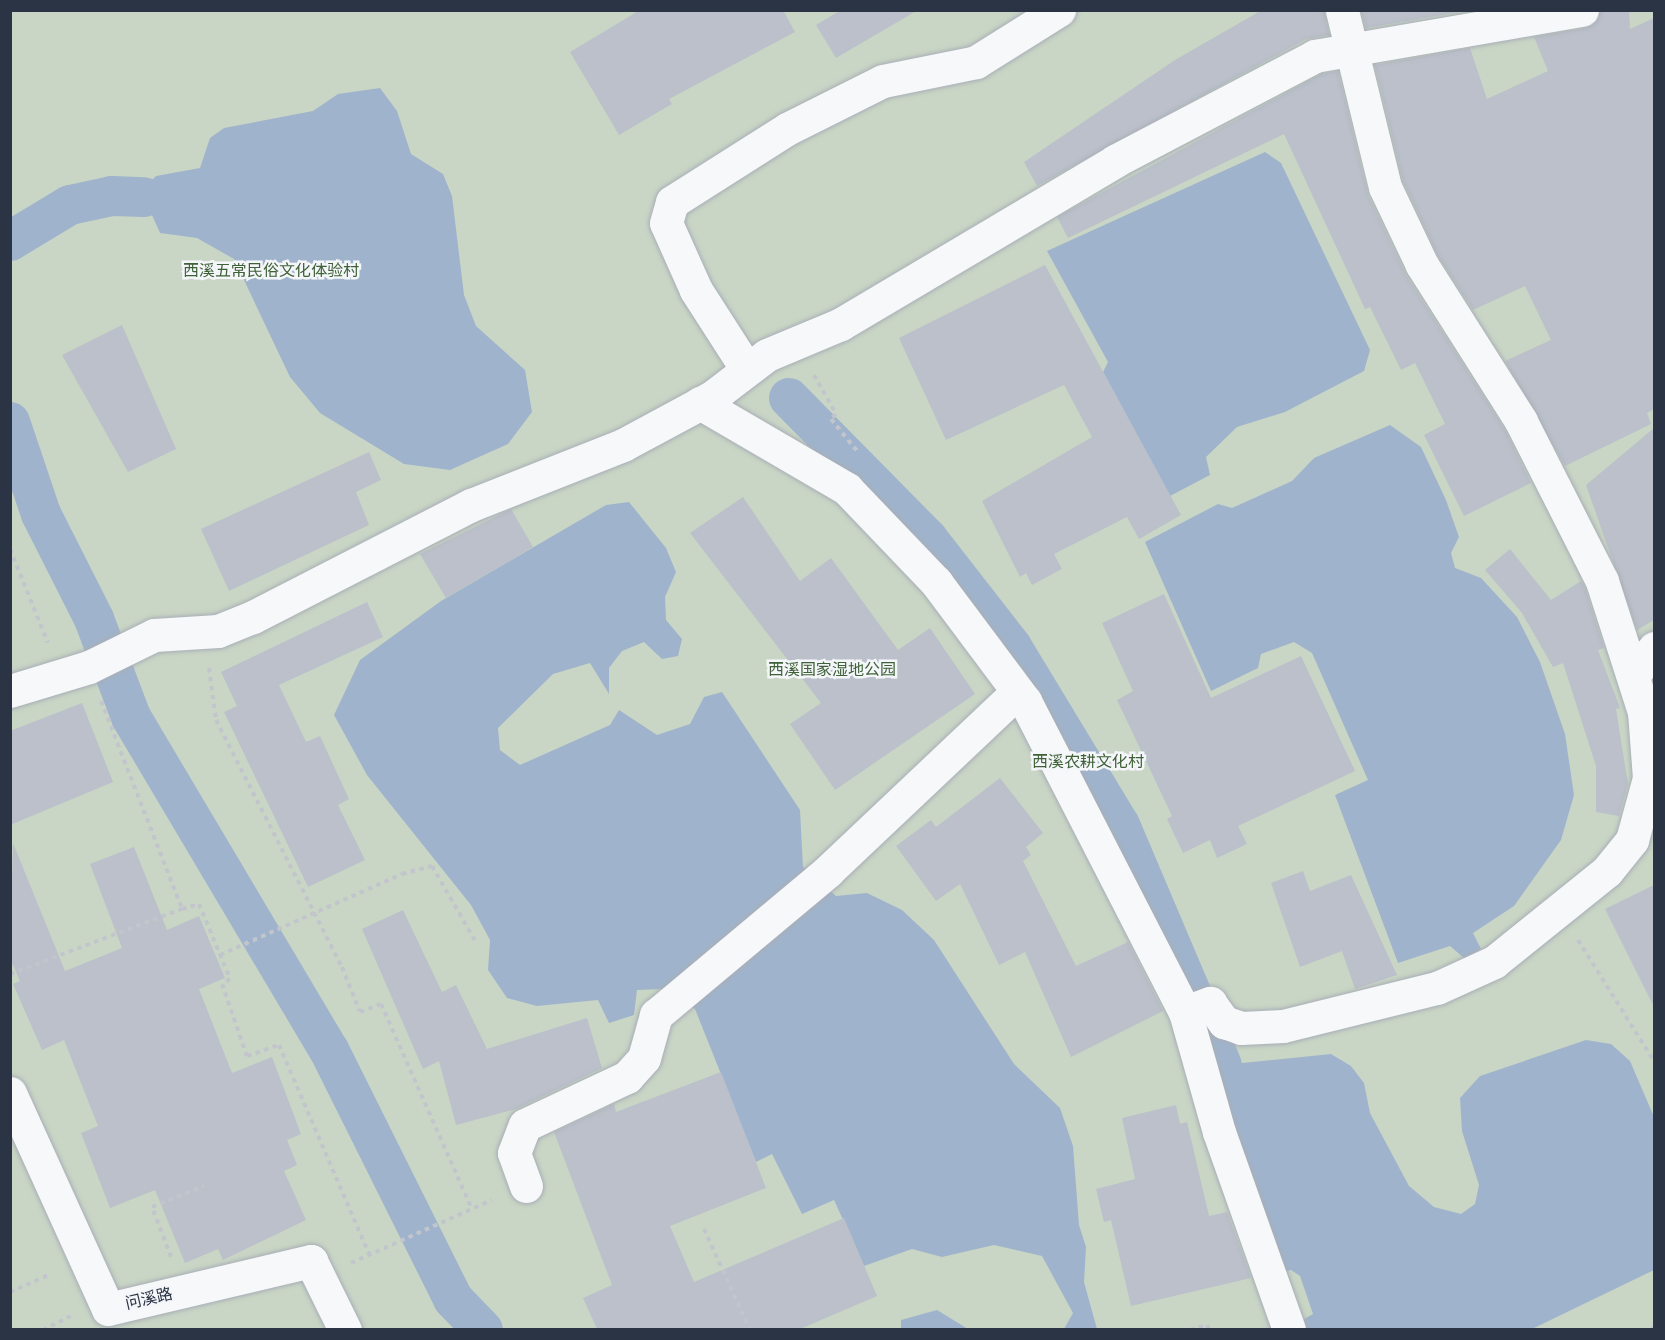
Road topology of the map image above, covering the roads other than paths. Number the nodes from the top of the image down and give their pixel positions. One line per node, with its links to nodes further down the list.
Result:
1 (1059, 10): 5 (lane)
2 (1342, 10): 4 (lane)
3 (1582, 10): 4 (lane)
4 (1347, 48): 5 (lane); 8 (lane)
5 (746, 368): 6 (lane)
6 (700, 403): 9 (lane); 10 (lane)
7 (1654, 648): 8 (lane)
8 (1634, 674): 11 (lane)
9 (10, 691)
10 (1017, 692): 11 (lane); 13 (lane)
11 (1198, 1007): 15 (lane)
12 (10, 1093): 14 (lane, 问溪路)
13 (526, 1186)
14 (340, 1319)
15 (1289, 1329)

